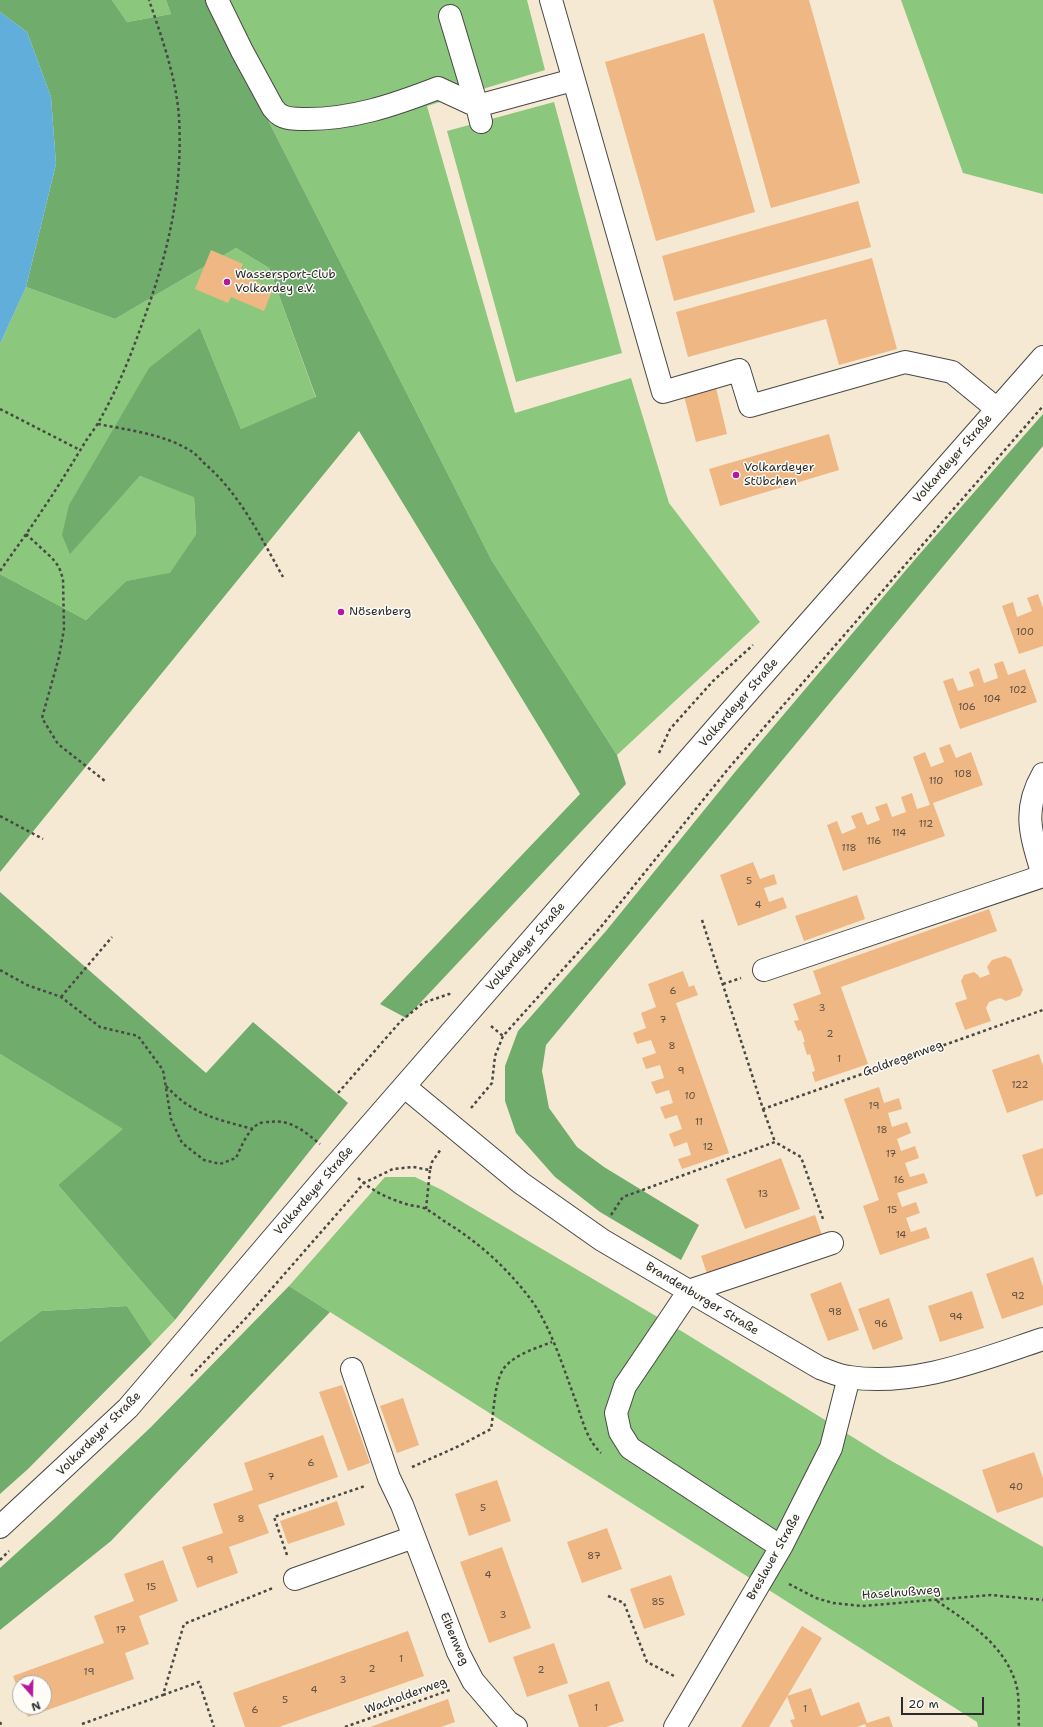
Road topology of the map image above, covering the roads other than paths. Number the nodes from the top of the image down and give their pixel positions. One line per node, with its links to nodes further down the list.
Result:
1 (217, 0): 5 (main road)
2 (551, 0): 4 (main road)
3 (450, 16): 5 (main road)
4 (573, 80): 5 (main road); 7 (main road)
5 (479, 114)
6 (1043, 357): 7 (main road, Volkardeyer Straße)
7 (997, 409): 11 (main road, Volkardeyer Straße)
8 (1043, 774): 9 (main road)
9 (1043, 876): 10 (main road)
10 (764, 970)
11 (404, 1087): 13 (main road, Brandenburger Straße); 17 (main road, Volkardeyer Straße)
12 (832, 1243): 13 (main road)
13 (689, 1291): 16 (main road, Brandenburger Straße); 19 (main road)
14 (1043, 1339): 16 (main road, Brandenburger Straße)
15 (352, 1369): 18 (main road, Eibenweg)
16 (849, 1377): 19 (main road, Breslauer Straße)
17 (0, 1527)
18 (414, 1537): 20 (main road); 21 (main road, Eibenweg)
19 (781, 1547): 22 (main road, Breslauer Straße)
20 (295, 1579)
21 (506, 1725)
22 (675, 1727)

